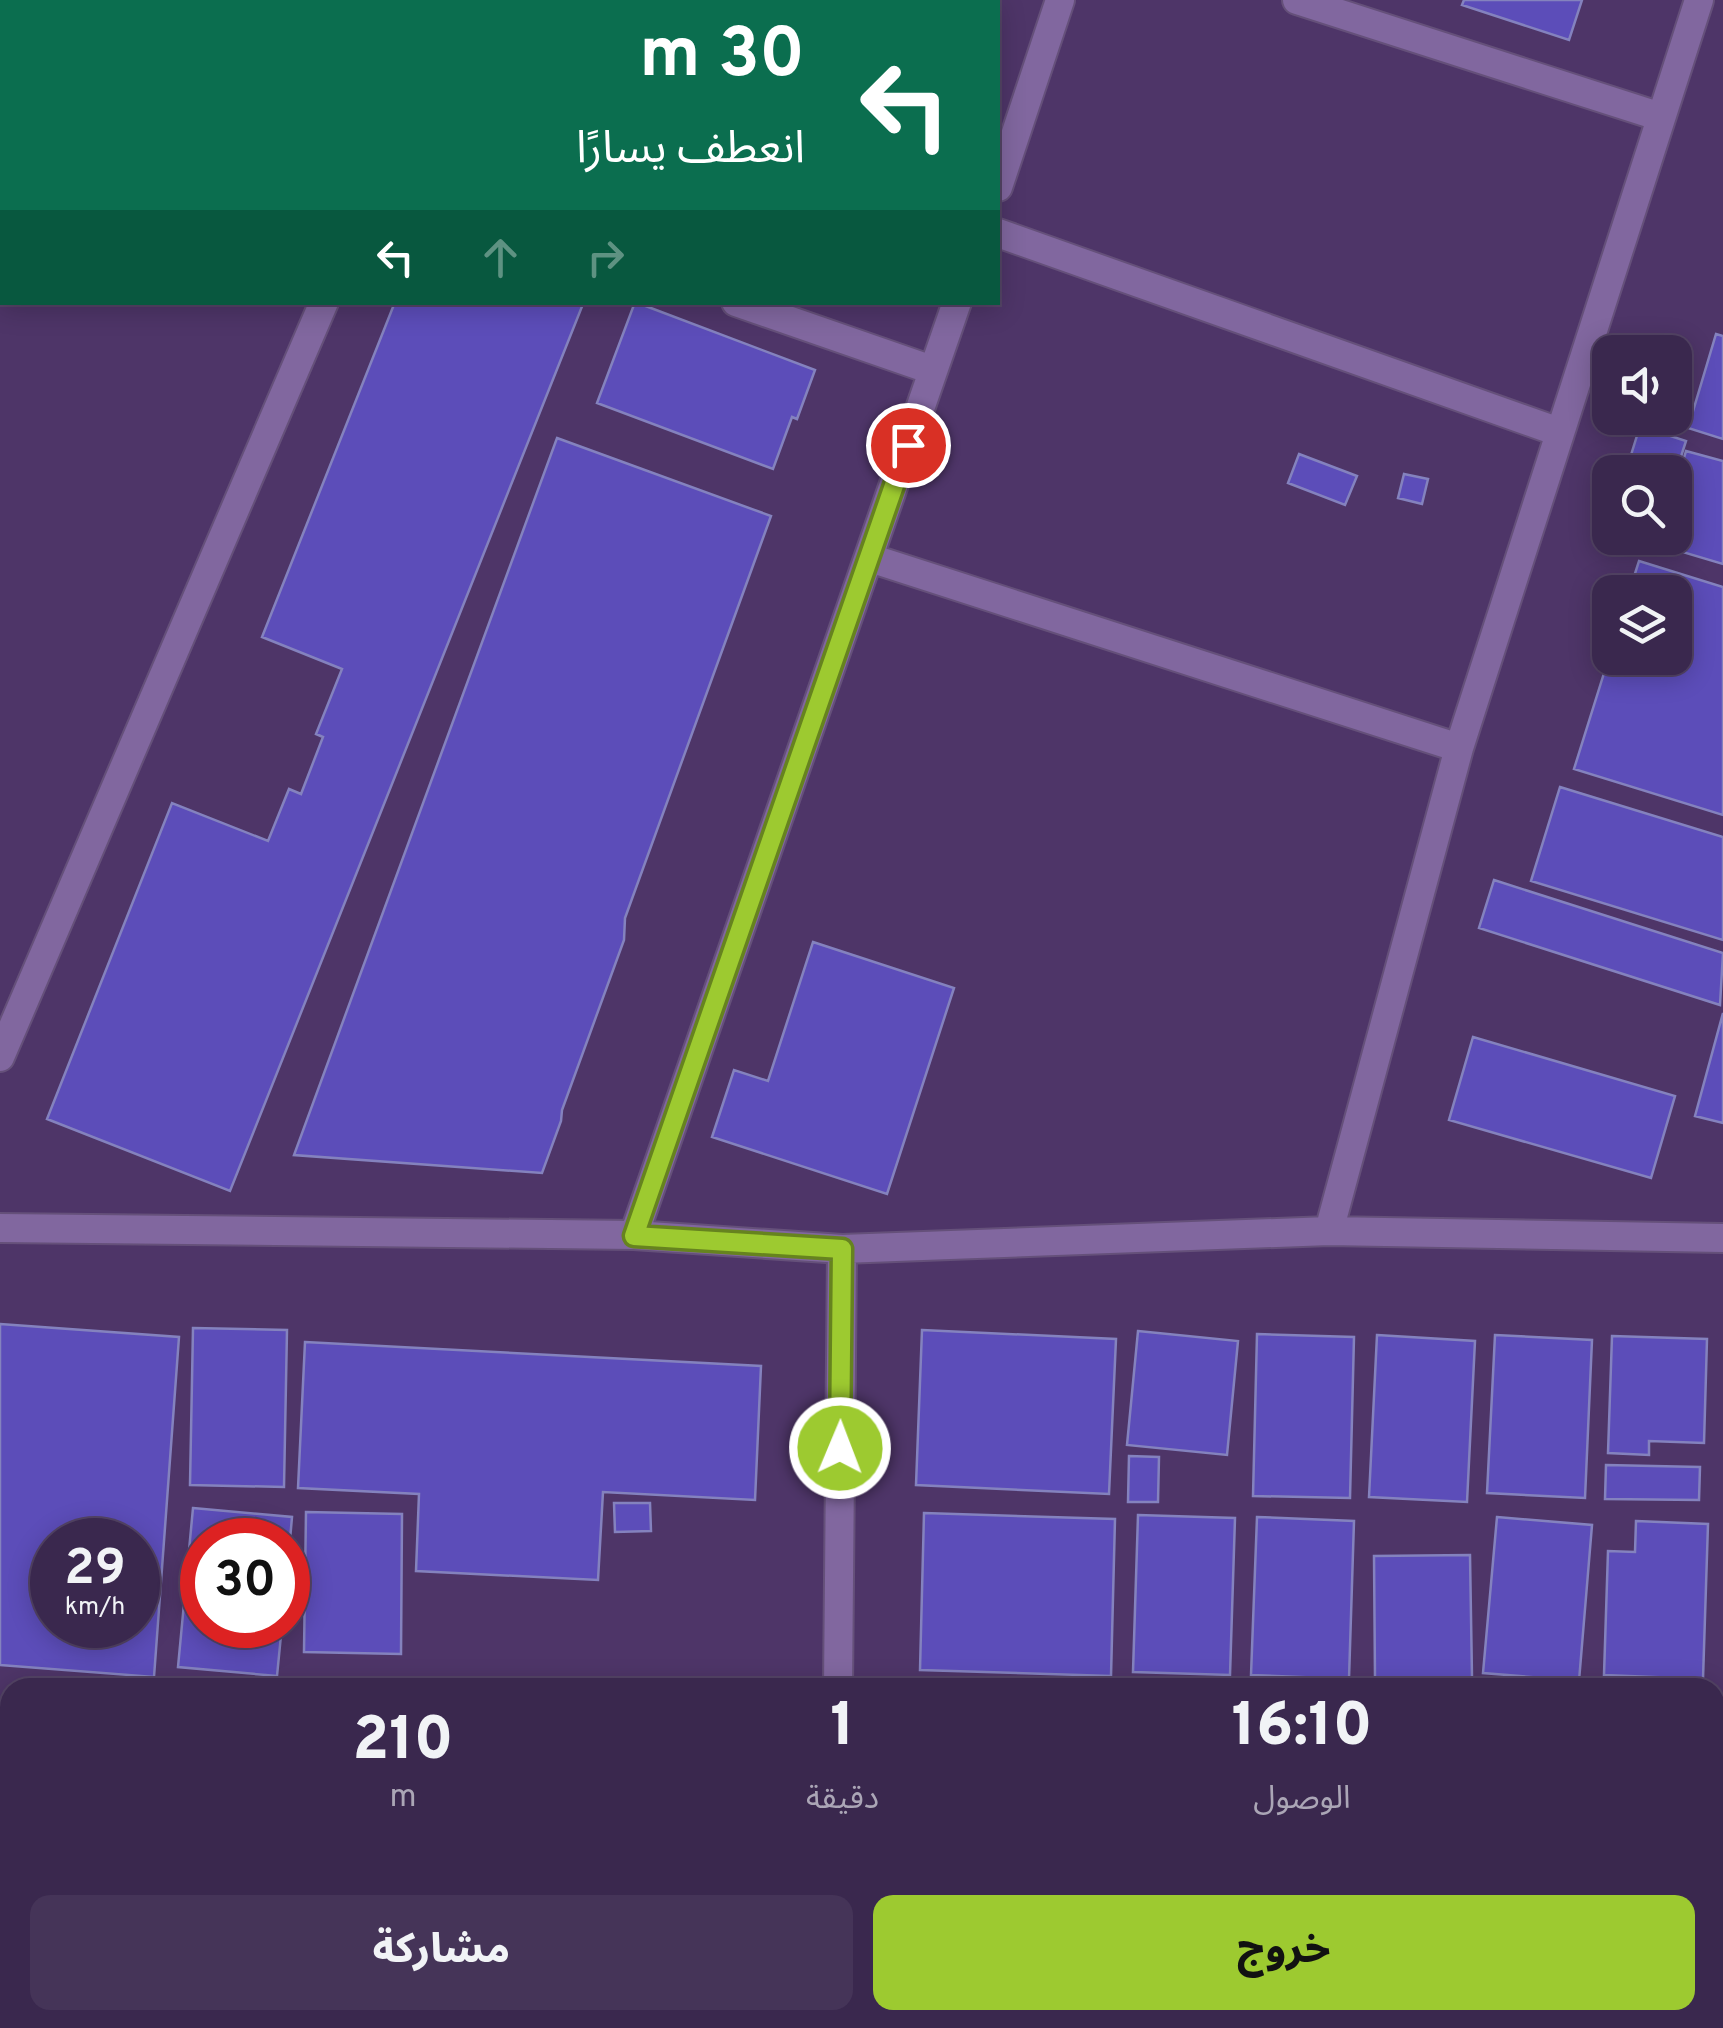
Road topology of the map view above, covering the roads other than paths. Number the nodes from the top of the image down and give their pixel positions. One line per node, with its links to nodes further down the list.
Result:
1 (1060, 0): 5 (street)
2 (1297, 0): 4 (street)
3 (1699, 0): 4 (street)
4 (1661, 117): 11 (street)
5 (1000, 181)
6 (1000, 234): 11 (street)
7 (323, 305): 14 (street)
8 (745, 305): 10 (street)
9 (956, 305): 10 (street)
10 (932, 370): 12 (street)
11 (1560, 432): 13 (street)
12 (870, 558): 13 (street); 17 (street)
13 (1459, 748): 16 (street)
14 (0, 1056)
15 (0, 1228): 17 (street)
16 (1330, 1231): 18 (street); 19 (street)
17 (634, 1236): 19 (street)
18 (1723, 1238)
19 (842, 1249): 20 (street)
20 (838, 1678)

